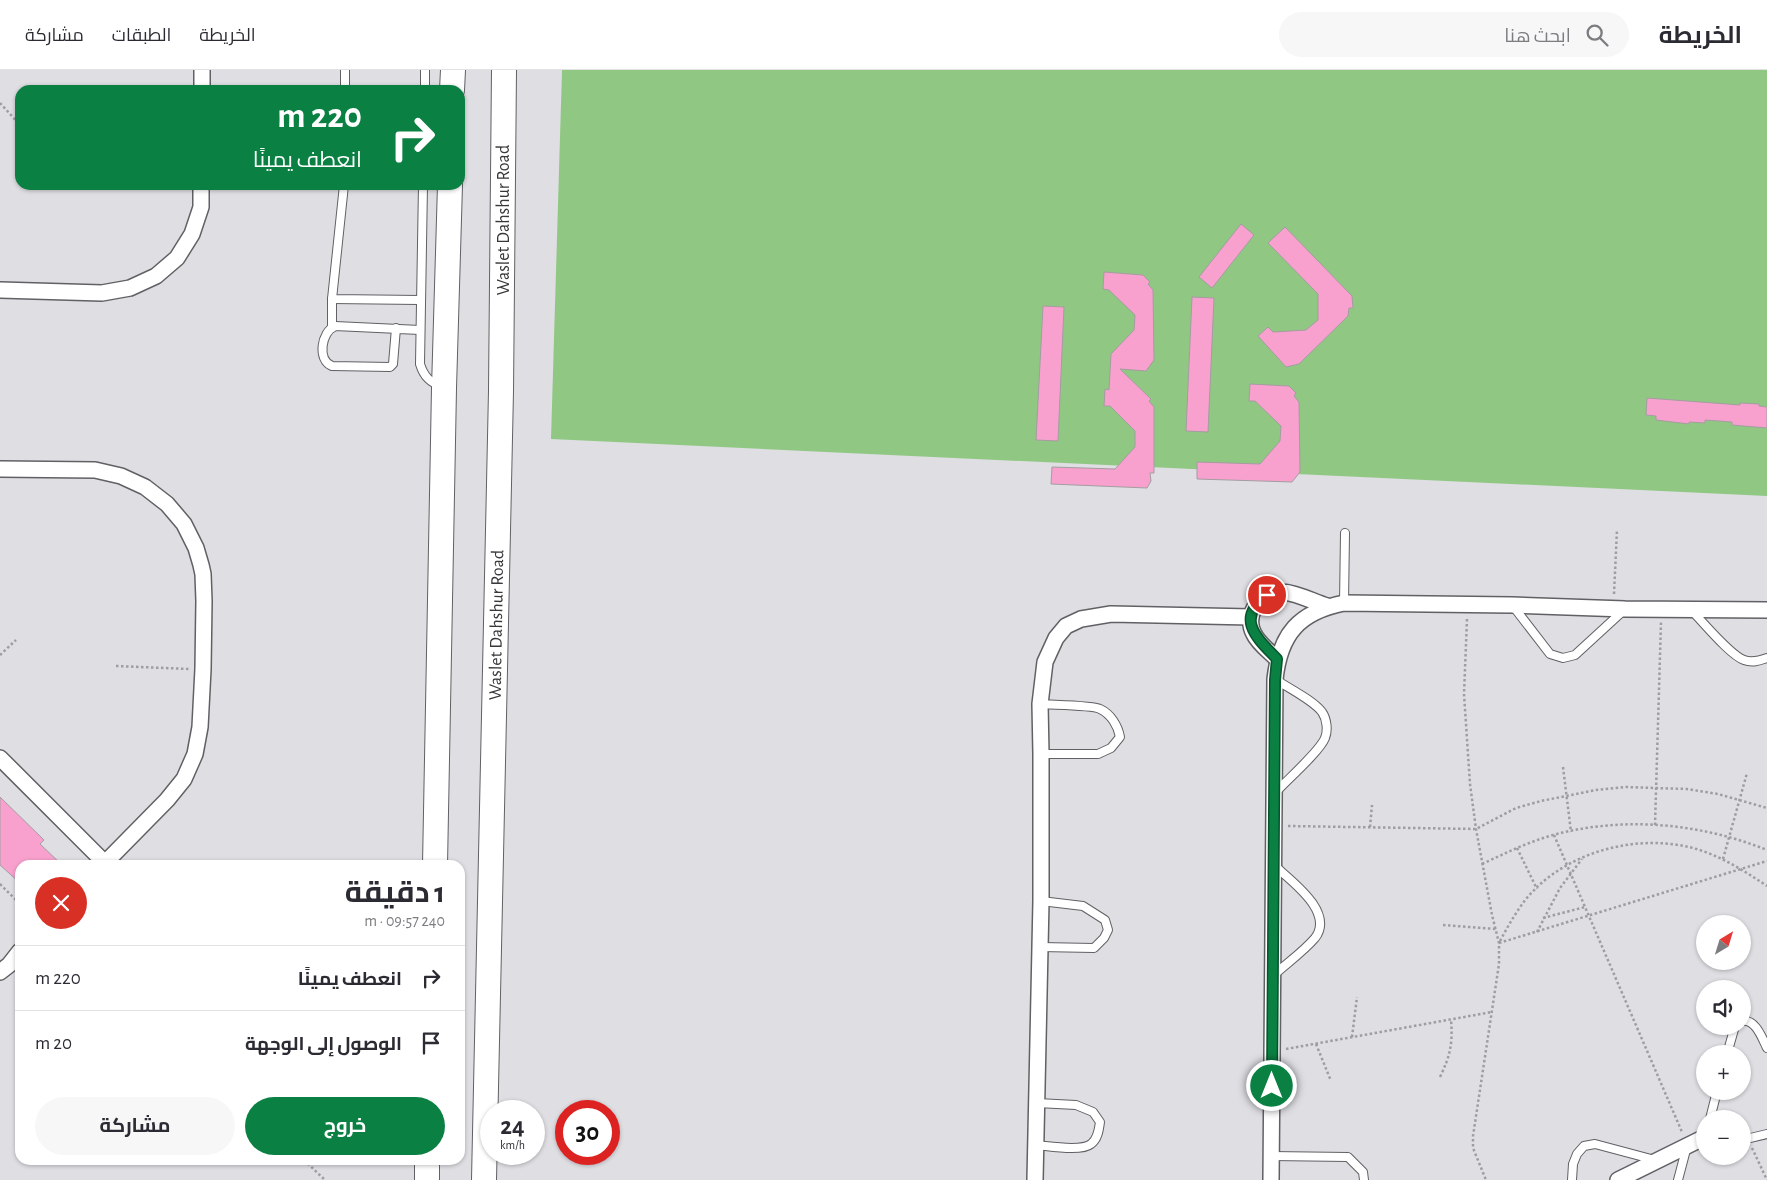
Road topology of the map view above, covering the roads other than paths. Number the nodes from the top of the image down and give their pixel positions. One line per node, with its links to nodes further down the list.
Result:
1 (202, 70): 6 (street)
2 (345, 70): 7 (lane)
3 (425, 70): 8 (lane)
4 (453, 70): 9 (main road)
5 (504, 70): 56 (main road, Waslet Dahshur Road)
6 (202, 85)
7 (345, 85)
8 (425, 85)
9 (452, 85)
10 (201, 190): 14 (street)
11 (343, 190): 15 (lane)
12 (423, 190): 16 (lane)
13 (450, 190): 20 (main road)
14 (0, 290)
15 (332, 299): 16 (lane); 17 (lane)
16 (420, 300): 19 (lane)
17 (332, 328): 18 (lane); 18 (lane)
18 (396, 328): 19 (lane)
19 (420, 330): 20 (lane)
20 (444, 388): 39 (main road)
21 (0, 469): 38 (street)
22 (1345, 533): 23 (lane)
23 (1344, 603): 24 (street); 25 (street)
24 (1512, 605): 27 (street); 27 (lane)
25 (1327, 606): 29 (street); 31 (street)
26 (1690, 608): 27 (street); 28 (street); 30 (lane)
27 (1620, 609)
28 (1767, 610)
29 (1251, 617): 31 (street); 33 (street)
30 (1767, 658)
31 (1277, 659): 32 (street)
32 (1275, 680): 36 (street); 36 (lane)
33 (1040, 704): 34 (street); 34 (lane)
34 (1041, 754): 41 (street)
35 (0, 758): 37 (street)
36 (1274, 793): 40 (street)
37 (100, 860)
38 (108, 860)
39 (435, 860)
40 (1274, 865): 45 (street); 45 (lane)
41 (1041, 901): 42 (street); 42 (lane)
42 (1040, 947): 48 (street)
43 (15, 958): 44 (street)
44 (0, 972)
45 (1273, 975): 54 (street)
46 (1751, 1022): 47 (lane)
47 (1767, 1048)
48 (1037, 1103): 52 (street); 52 (lane)
49 (1767, 1134): 50 (lane)
50 (1751, 1139)
51 (1696, 1140): 53 (street)
52 (1036, 1145): 57 (street)
53 (1687, 1145): 55 (street); 62 (lane)
54 (1272, 1156): 58 (street); 59 (lane)
55 (1656, 1160): 60 (lane); 61 (street)
56 (484, 1180)
57 (1036, 1180)
58 (1271, 1180)
59 (1364, 1180)
60 (1572, 1180)
61 (1618, 1180)
62 (1678, 1180)

